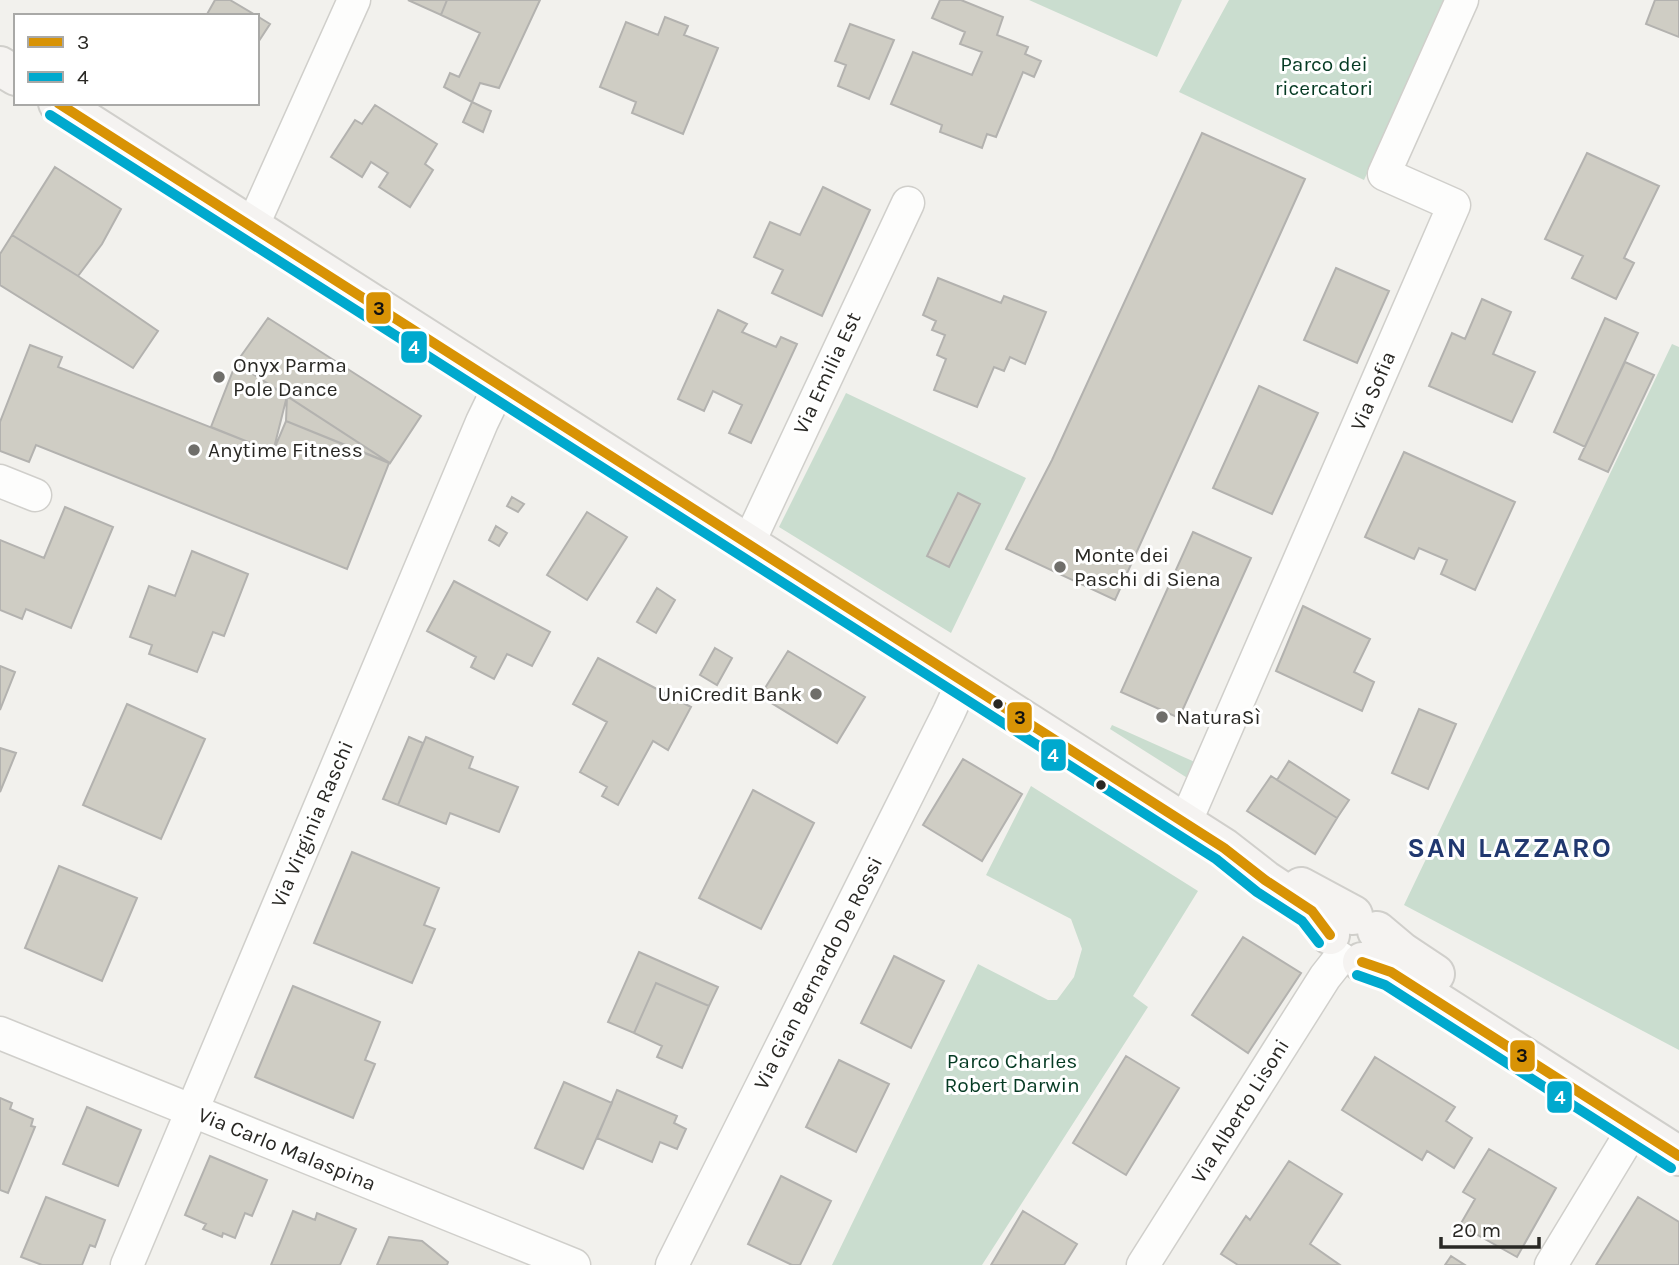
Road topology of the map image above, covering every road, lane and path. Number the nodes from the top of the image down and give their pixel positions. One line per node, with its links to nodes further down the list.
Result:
1 (354, 0): 5 (street)
2 (1462, 0): 11 (street, Via Sofia)
3 (61, 105): 5 (main road)
4 (908, 203): 9 (street, Via Emilia Est)
5 (252, 227): 6 (main road)
6 (500, 385): 9 (main road); 14 (street, Via Virginia Raschi)
7 (0, 481): 8 (street)
8 (35, 495)
9 (748, 544): 10 (main road)
10 (963, 681): 11 (main road); 20 (street, Via Gian Bernardo De Rossi)
11 (1185, 823): 12 (main road)
12 (1353, 940): 15 (main road); 16 (main road); 21 (street, Via Alberto Lisoni)
13 (0, 1033): 14 (street, Via Carlo Malaspina)
14 (191, 1110): 18 (street, Via Virginia Raschi); 19 (street, Via Carlo Malaspina)
15 (1634, 1128): 17 (main road); 22 (street)
16 (1679, 1130)
17 (1679, 1156)
18 (127, 1265)
19 (573, 1265)
20 (672, 1265)
21 (1143, 1265)
22 (1551, 1265)

